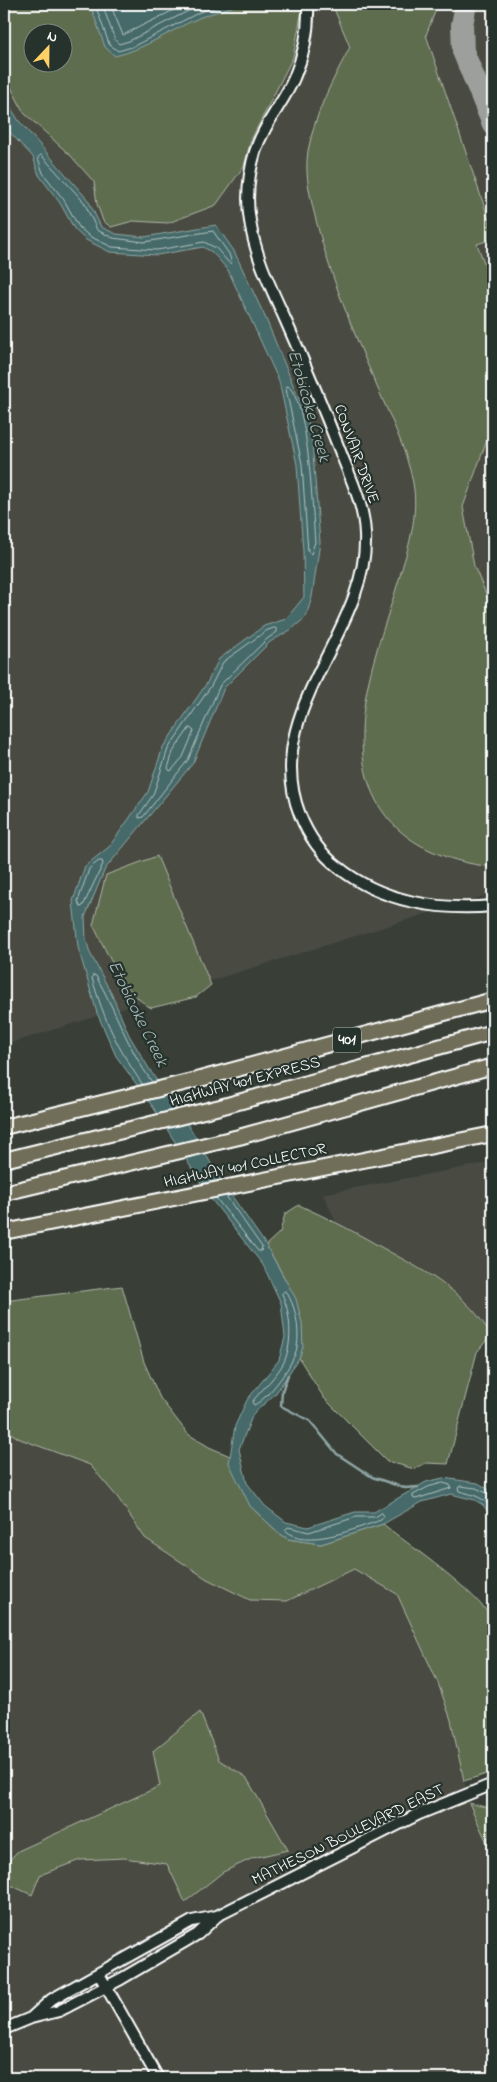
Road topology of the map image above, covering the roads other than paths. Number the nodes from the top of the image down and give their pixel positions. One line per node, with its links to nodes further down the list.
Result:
1 (308, 4): 2 (street, CONVAIR DRIVE)
2 (493, 906)
3 (493, 1000): 6 (highway, 401)
4 (493, 1032): 8 (highway, HIGHWAY 401 EXPRESS / 401)
5 (493, 1066): 9 (highway)
6 (4, 1127)
7 (493, 1134): 10 (highway, HIGHWAY 401 COLLECTOR)
8 (4, 1160)
9 (4, 1193)
10 (4, 1232)
11 (493, 1784): 12 (street, MATHESON BOULEVARD EAST)
12 (217, 1916): 13 (street, MATHESON BOULEVARD EAST); 14 (street, MATHESON BOULEVARD EAST)
13 (99, 1974): 14 (street); 15 (street, MATHESON BOULEVARD EAST)
14 (106, 1986): 15 (street, MATHESON BOULEVARD EAST); 17 (street)
15 (31, 2018): 16 (street, MATHESON BOULEVARD EAST)
16 (4, 2029)
17 (158, 2078)

